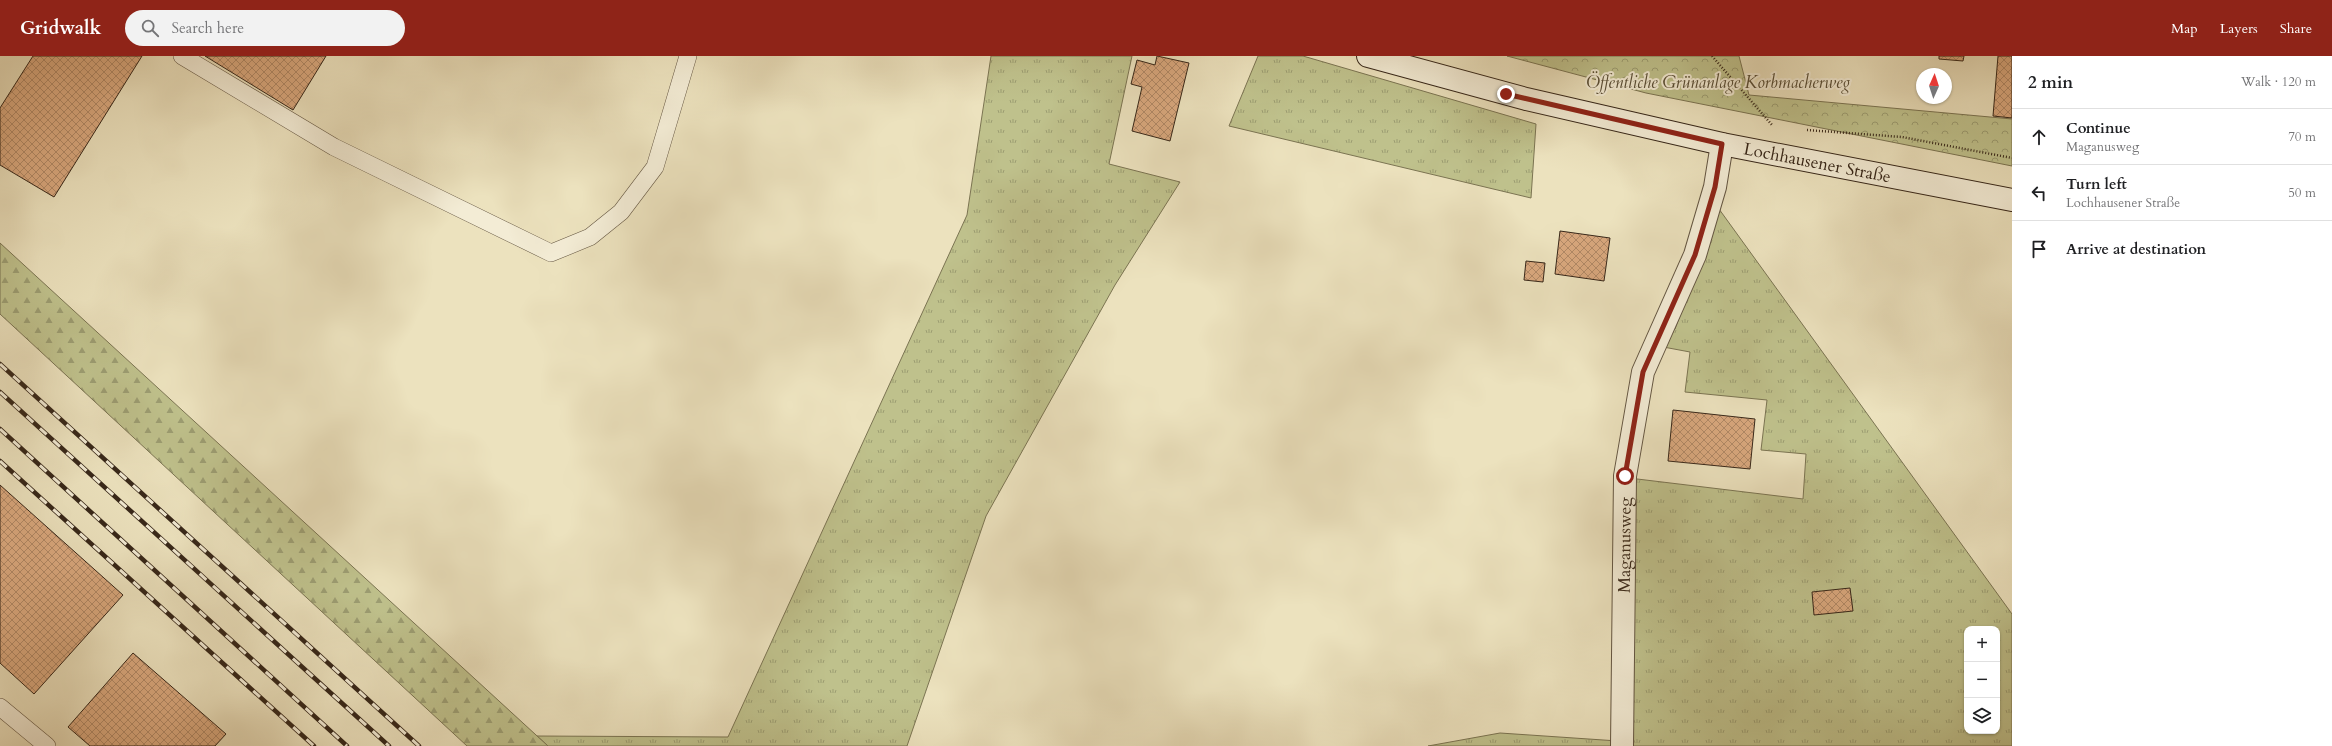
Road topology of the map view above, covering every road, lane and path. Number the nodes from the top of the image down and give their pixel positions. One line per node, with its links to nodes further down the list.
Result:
1 (182, 56): 2 (lane)
2 (688, 56)
3 (1368, 56): 7 (main road, Lochhausener Straße)
4 (1712, 56): 5 (path)
5 (1774, 126)
6 (1902, 137): 8 (path)
7 (1722, 144): 9 (main road, Lochhausener Straße); 12 (main road, Maganusweg)
8 (2012, 158)
9 (2012, 200)
10 (0, 707): 11 (lane)
11 (47, 746)
12 (1622, 746)

